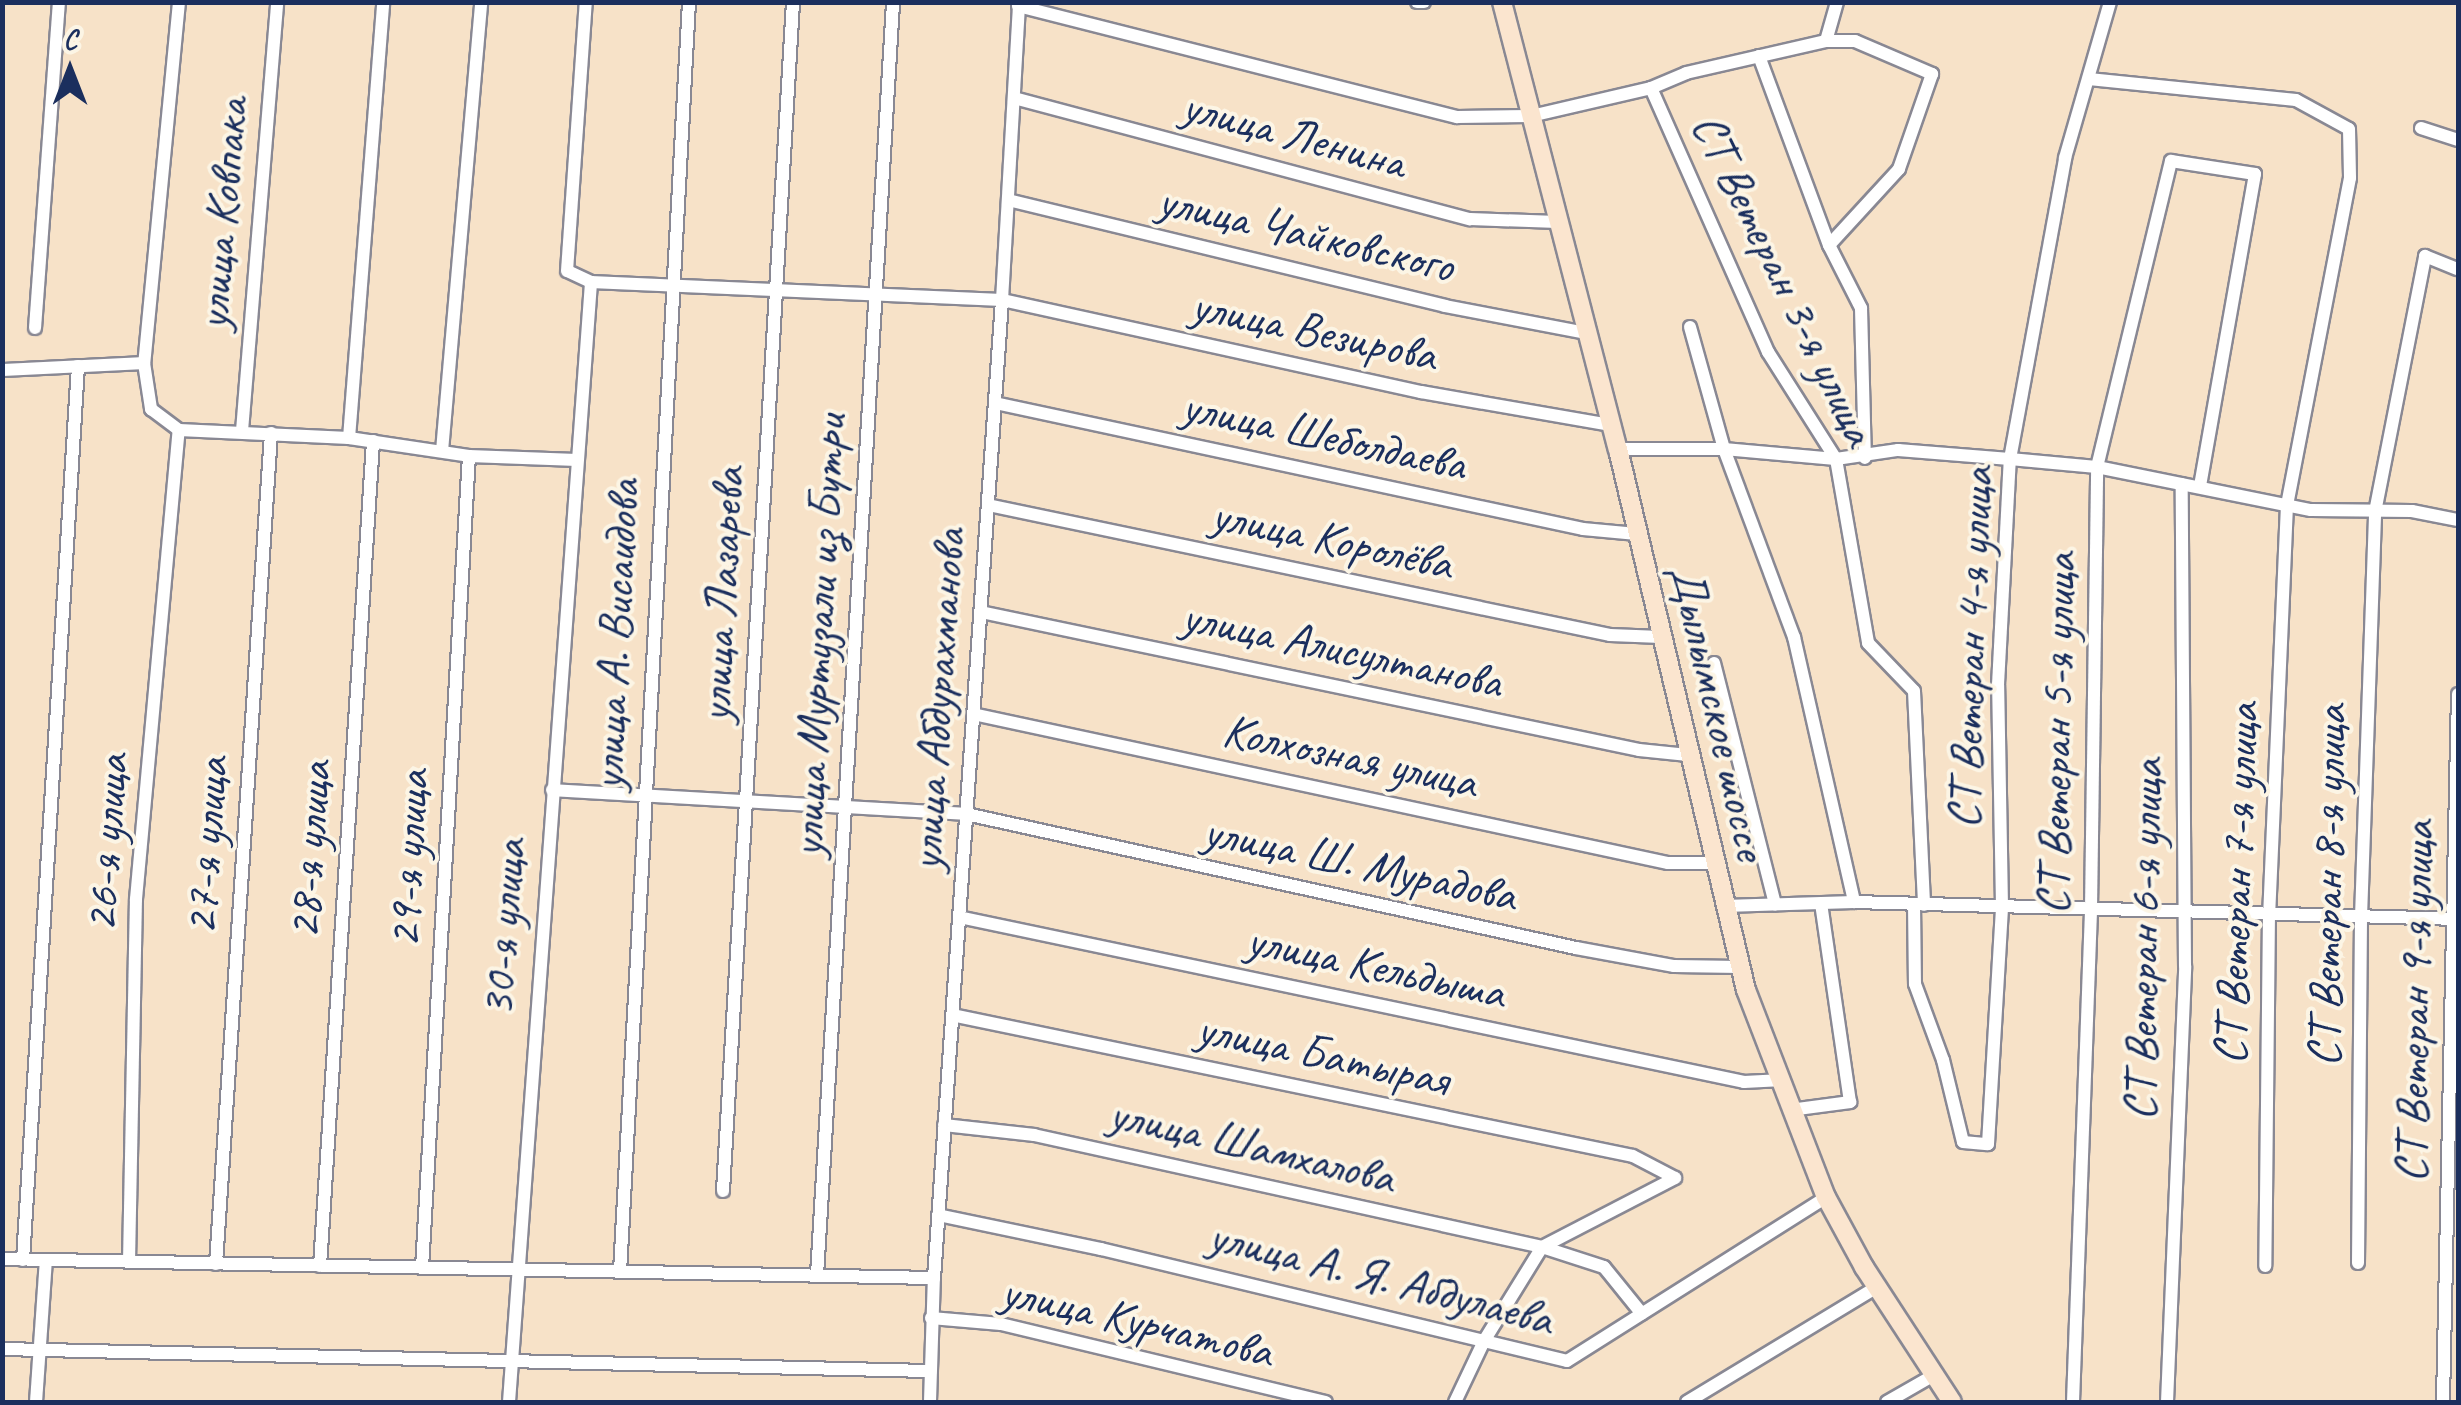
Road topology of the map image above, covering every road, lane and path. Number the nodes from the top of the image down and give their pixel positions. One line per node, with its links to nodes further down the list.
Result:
1 (59, 2): 34 (street)
2 (178, 2): 36 (street)
3 (276, 2): 42 (street, улица Ковпака)
4 (383, 2): 44 (street)
5 (481, 2): 48 (street)
6 (586, 2): 28 (street)
7 (689, 2): 29 (street, улица А. Висаидова)
8 (792, 2): 30 (street, улица Лазарева)
9 (892, 2): 31 (street, улица Муртузали из Бутри)
10 (1417, 2): 11 (street)
11 (1424, 2)
12 (1502, 2): 21 (main road, Дылымское шоссе)
13 (1837, 2): 16 (street)
14 (2110, 2): 18 (street, СТ Ветеран 4-я улица)
15 (1018, 4): 20 (street, улица Абдурахманова); 21 (street)
16 (1826, 41): 17 (street); 26 (street, СТ Ветеран 3-я улица)
17 (1759, 56): 19 (street); 26 (street)
18 (2090, 78): 52 (street, СТ Ветеран 4-я улица); 58 (street, СТ Ветеран 7-я улица)
19 (1651, 88): 21 (street); 51 (street, СТ Ветеран 3-я улица)
20 (1014, 98): 24 (street, улица Абдурахманова); 25 (street, улица Ленина)
21 (1532, 116): 25 (main road, Дылымское шоссе)
22 (2421, 128): 23 (street)
23 (2458, 140)
24 (1008, 200): 32 (street, улица Абдурахманова); 35 (street, улица Чайковского)
25 (1558, 222): 35 (main road, Дылымское шоссе)
26 (1829, 245): 50 (street)
27 (2458, 269): 59 (street, СТ Ветеран 8-я улица)
28 (591, 282): 29 (street, улица Везирова); 53 (street, 30-я улица)
29 (672, 285): 30 (street, улица Везирова); 69 (street, улица А. Висаидова)
30 (777, 289): 31 (street, улица Везирова); 70 (street, улица Лазарева)
31 (876, 292): 32 (street, улица Везирова); 71 (street, улица Муртузали из Бутри)
32 (1002, 300): 39 (street, улица Абдурахманова); 40 (street, улица Везирова)
33 (1690, 327): 46 (street)
34 (35, 328)
35 (1587, 333): 40 (main road, Дылымское шоссе)
36 (144, 362): 37 (street); 41 (street)
37 (78, 366): 38 (street); 97 (street)
38 (2, 370)
39 (995, 403): 57 (street, улица Абдурахманова); 61 (street, улица Шеболдаева)
40 (1612, 425): 47 (main road, Дылымское шоссе)
41 (180, 430): 42 (street); 99 (street, 26-я улица)
42 (242, 431): 43 (street)
43 (270, 432): 44 (street); 101 (street, 27-я улица)
44 (349, 438): 45 (street)
45 (373, 441): 48 (street); 102 (street, 28-я улица)
46 (1724, 448): 47 (street); 51 (street); 74 (street)
47 (1618, 449): 61 (main road, Дылымское шоссе)
48 (442, 451): 49 (street)
49 (469, 456): 53 (street); 104 (street, 29-я улица)
50 (1865, 458): 51 (street); 52 (street)
51 (1836, 459): 77 (street, СТ Ветеран 3-я улица)
52 (2010, 459): 54 (street); 79 (street, СТ Ветеран 4-я улица)
53 (576, 460): 68 (street, 30-я улица)
54 (2097, 466): 55 (street); 56 (street, СТ Ветеран 5-я улица); 80 (street, СТ Ветеран 5-я улица)
55 (2182, 484): 56 (street); 81 (street, СТ Ветеран 6-я улица)
56 (2200, 486): 58 (street)
57 (988, 505): 62 (street, улица Абдурахманова); 63 (street, улица Королёва)
58 (2286, 505): 59 (street); 82 (street, СТ Ветеран 7-я улица)
59 (2375, 512): 60 (street); 84 (street, СТ Ветеран 8-я улица)
60 (2458, 520)
61 (1637, 534): 63 (main road, Дылымское шоссе)
62 (980, 612): 66 (street, улица Абдурахманова); 67 (street, улица Алисултанова)
63 (1661, 637): 67 (main road, Дылымское шоссе)
64 (1714, 663): 75 (street)
65 (2458, 694): 85 (street, СТ Ветеран 9-я улица)
66 (973, 714): 72 (street, улица Абдурахманова); 73 (street, Колхозная улица)
67 (1688, 755): 73 (main road, Дылымское шоссе)
68 (552, 790): 69 (street, улица Ш. Мурадова); 105 (street, 30-я улица)
69 (643, 798): 70 (street, улица Ш. Мурадова); 106 (street, улица А. Висаидова)
70 (746, 803): 71 (street, улица Ш. Мурадова); 92 (street, улица Лазарева)
71 (845, 809): 72 (street, улица Ш. Мурадова); 107 (street, улица Муртузали из Бутри)
72 (966, 814): 83 (street, улица Абдурахманова); 86 (street, улица Ш. Мурадова)
73 (1713, 863): 78 (main road, Дылымское шоссе)
74 (1854, 902): 76 (street); 77 (street)
75 (1775, 904): 76 (street); 78 (street)
76 (1821, 904): 89 (street)
77 (1919, 904): 79 (street); 91 (street, СТ Ветеран 3-я улица)
78 (1724, 906): 86 (main road, Дылымское шоссе)
79 (2002, 906): 80 (street); 91 (street, СТ Ветеран 4-я улица)
80 (2092, 909): 81 (street); 127 (street, СТ Ветеран 5-я улица)
81 (2185, 912): 82 (street); 118 (street, СТ Ветеран 6-я улица)
82 (2270, 914): 84 (street); 103 (street, СТ Ветеран 7-я улица)
83 (959, 917): 87 (street, улица Абдурахманова); 88 (street, улица Кельдыша)
84 (2361, 917): 85 (street); 100 (street, СТ Ветеран 8-я улица)
85 (2456, 918): 128 (street, СТ Ветеран 9-я улица)
86 (1740, 967): 88 (main road, Дылымское шоссе)
87 (952, 1014): 90 (street, улица Абдурахманова); 95 (street, улица Батырая)
88 (1778, 1080): 89 (main road, Дылымское шоссе)
89 (1790, 1110): 93 (main road, Дылымское шоссе)
90 (944, 1125): 94 (street, улица Абдурахманова); 95 (street, улица Шамхалова)
91 (1988, 1144)
92 (723, 1192)
93 (1826, 1197): 109 (main road, Дылымское шоссе); 110 (street, улица А. Я. Абдулаева)
94 (938, 1215): 108 (street, улица Абдурахманова); 112 (street, улица А. Я. Абдулаева)
95 (1542, 1247): 110 (street, улица Шамхалова); 112 (street)
96 (2, 1259): 97 (street)
97 (23, 1260): 98 (street)
98 (46, 1260): 99 (street); 114 (street)
99 (129, 1262): 101 (street)
100 (2358, 1262)
101 (216, 1264): 102 (street)
102 (320, 1266): 104 (street)
103 (2265, 1266)
104 (422, 1268): 105 (street)
105 (515, 1270): 106 (street); 115 (street, 30-я улица)
106 (620, 1272): 107 (street)
107 (817, 1275): 108 (street)
108 (934, 1278): 111 (street, улица Абдурахманова)
109 (1876, 1287): 117 (main road, Дылымское шоссе); 124 (street)
110 (1642, 1314): 112 (street, улица А. Я. Абдулаева)
111 (931, 1318): 116 (street, улица Абдурахманова); 122 (street, улица Курчатова)
112 (1484, 1341): 123 (street)
113 (2, 1349): 114 (street)
114 (40, 1350): 115 (street); 119 (street)
115 (512, 1361): 116 (street); 120 (street, 30-я улица)
116 (930, 1371): 121 (street, улица Абдурахманова)
117 (1934, 1375): 125 (street); 126 (main road, Дылымское шоссе)
118 (2167, 1400)
119 (36, 1402)
120 (509, 1402)
121 (930, 1402)
122 (1326, 1402)
123 (1455, 1402)
124 (1686, 1402)
125 (1887, 1402)
126 (1952, 1402)
127 (2073, 1402)
128 (2443, 1402)

